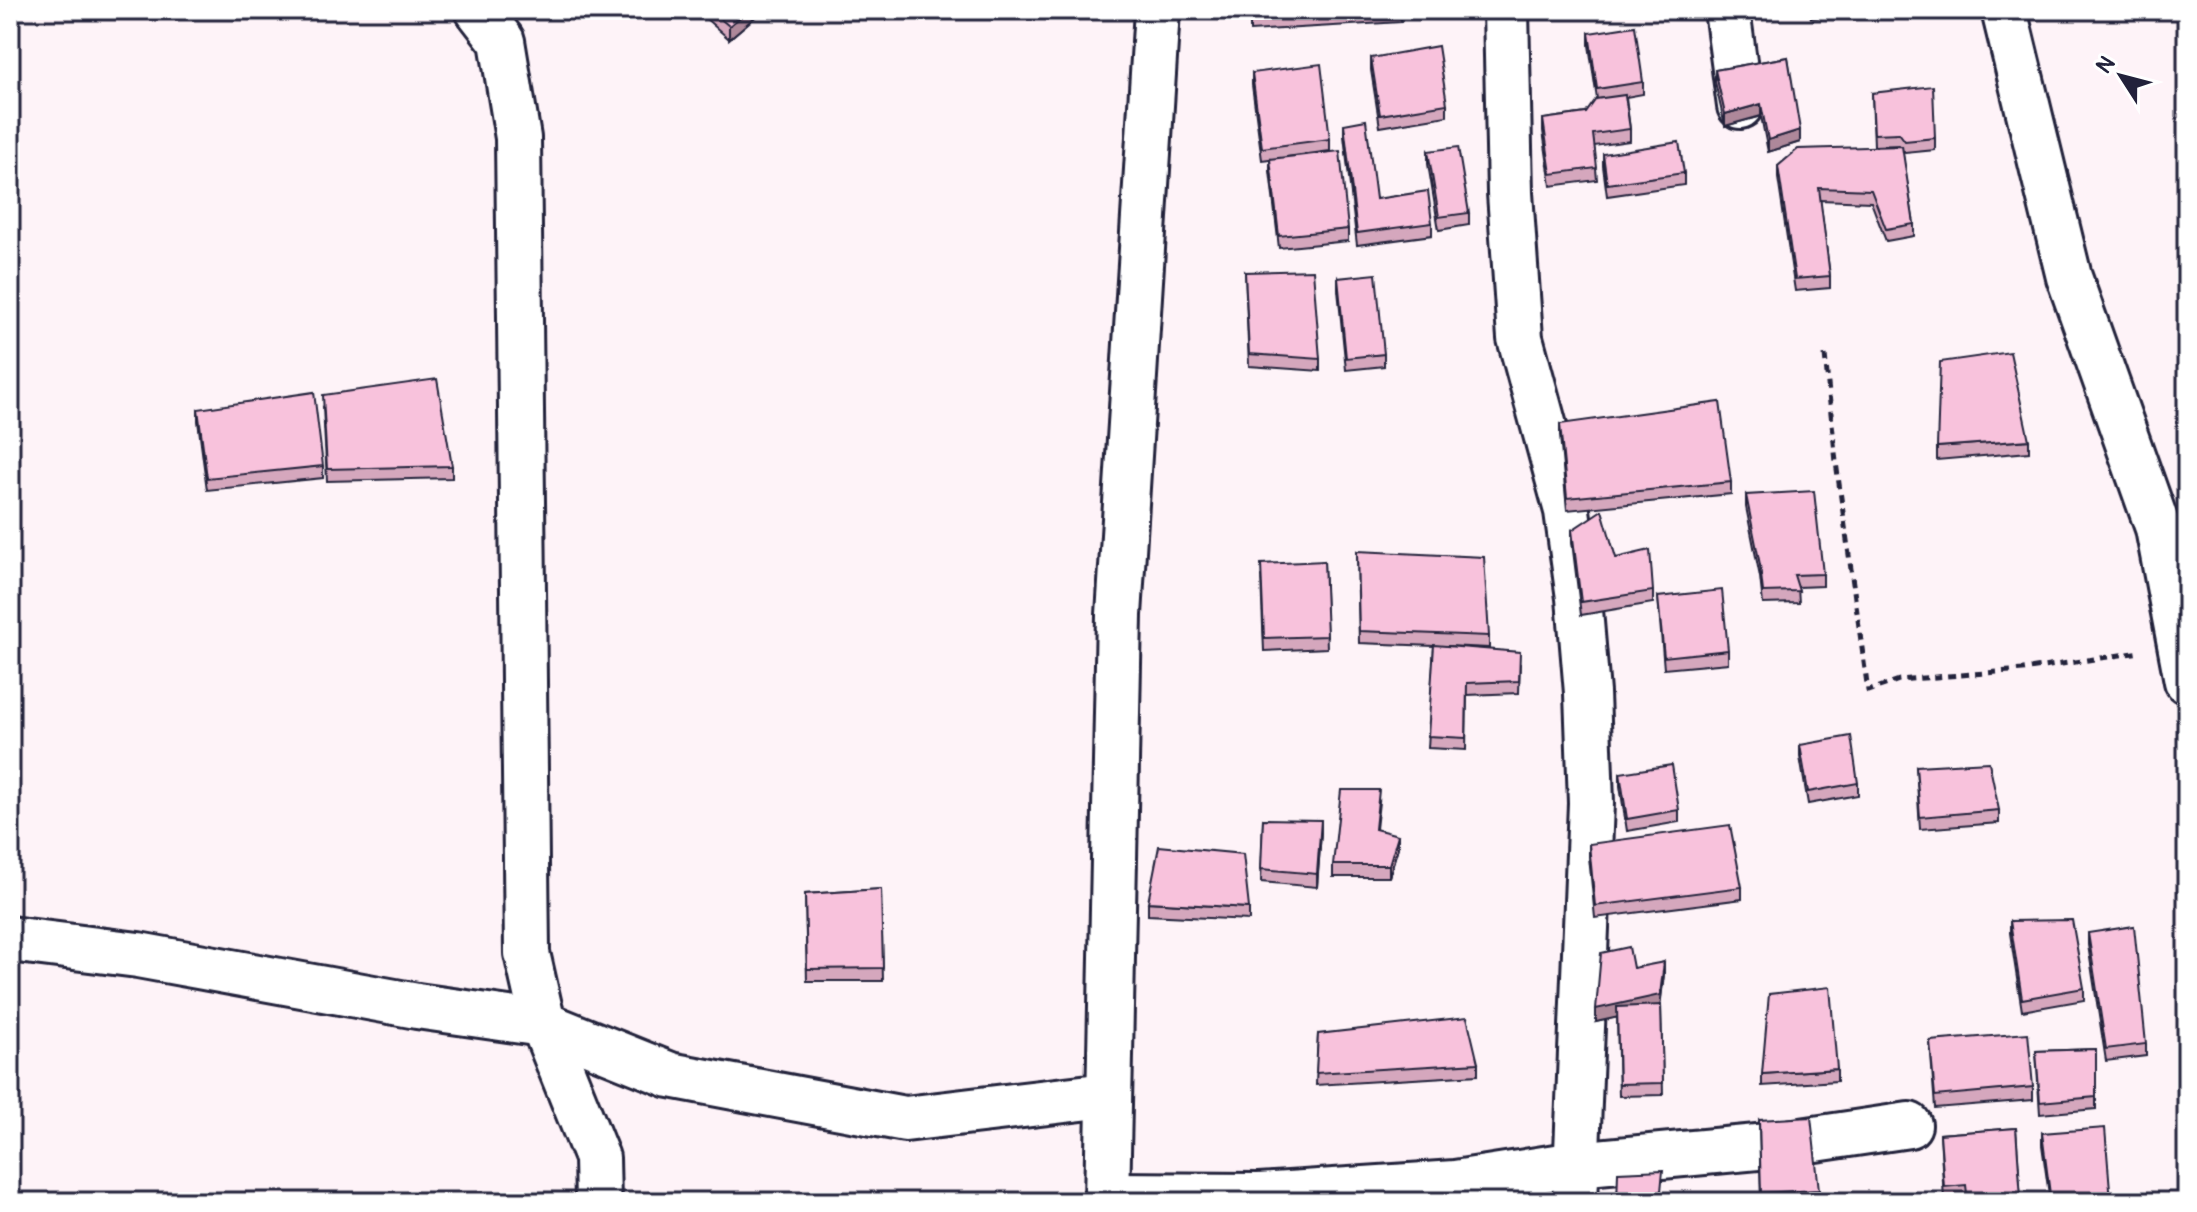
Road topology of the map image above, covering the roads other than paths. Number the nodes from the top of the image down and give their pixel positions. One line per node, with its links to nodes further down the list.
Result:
1 (478, 10): 9 (street)
2 (1157, 10): 10 (street)
3 (1506, 10): 12 (street)
4 (1727, 10): 6 (street)
5 (2004, 10): 7 (street)
6 (1740, 106)
7 (2184, 663)
8 (10, 939): 9 (street)
9 (543, 1024): 10 (street); 14 (street)
10 (1107, 1095): 13 (street)
11 (1909, 1125): 12 (street)
12 (1575, 1183): 13 (street)
13 (1107, 1198)
14 (598, 1202)

